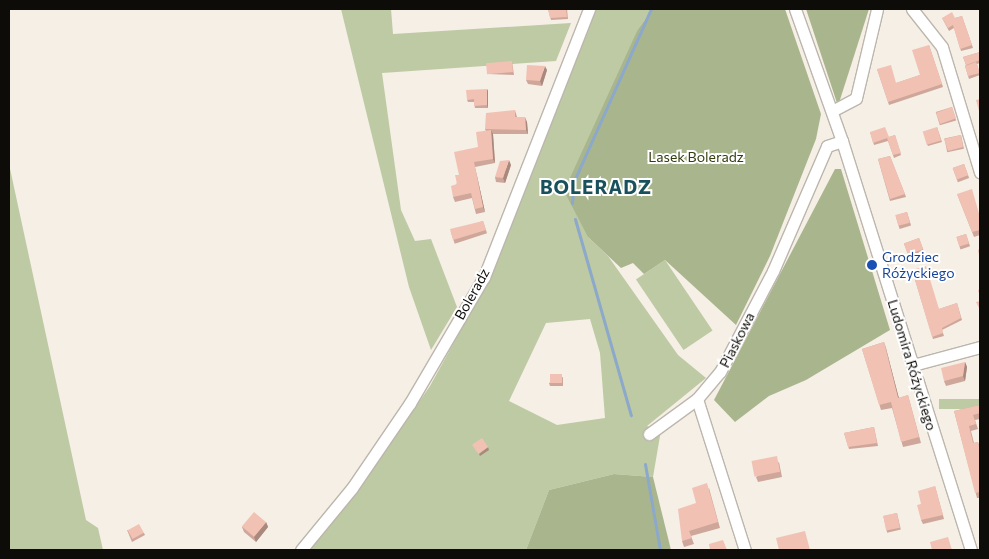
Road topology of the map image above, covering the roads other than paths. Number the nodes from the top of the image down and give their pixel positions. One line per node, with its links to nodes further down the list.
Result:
1 (589, 9): 12 (street, Boleradz)
2 (795, 9): 5 (street, Ludomira Różyckiego)
3 (877, 9): 5 (street)
4 (912, 9): 7 (street)
5 (832, 111): 6 (street, Ludomira Różyckiego)
6 (842, 141): 9 (street, Ludomira Różyckiego); 10 (street, Piaskowa)
7 (980, 172)
8 (980, 347): 9 (street)
9 (913, 366): 14 (street, Ludomira Różyckiego)
10 (697, 399): 11 (street, Piaskowa); 13 (street)
11 (649, 434)
12 (301, 550)
13 (745, 550)
14 (970, 550)

